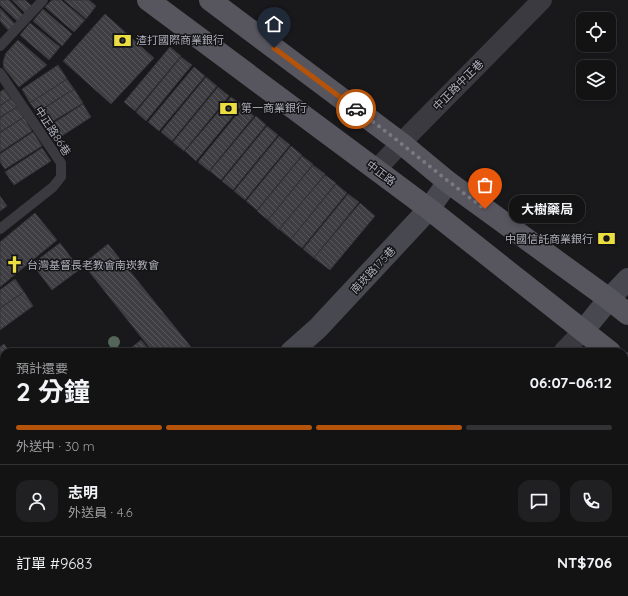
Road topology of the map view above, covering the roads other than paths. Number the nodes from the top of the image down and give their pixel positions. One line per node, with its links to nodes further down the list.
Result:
1 (43, 0): 5 (lane)
2 (210, 0): 7 (main road)
3 (542, 0): 7 (street, 中正路中正巷)
4 (152, 1): 8 (main road, 中正路)
5 (0, 46)
6 (0, 73): 11 (lane, 中正路86巷)
7 (401, 143): 8 (street, 中正路中正巷); 9 (main road)
8 (376, 170): 10 (main road, 中正路)
9 (448, 182): 10 (street, 南崁路175巷); 13 (main road)
10 (429, 210): 15 (main road, 中正路); 16 (street, 南崁路175巷)
11 (0, 229)
12 (628, 279): 13 (street)
13 (609, 299): 14 (main road); 15 (street)
14 (628, 314)
15 (583, 331): 17 (street); 18 (main road, 中正路)
16 (296, 348)
17 (567, 348)
18 (605, 348)

